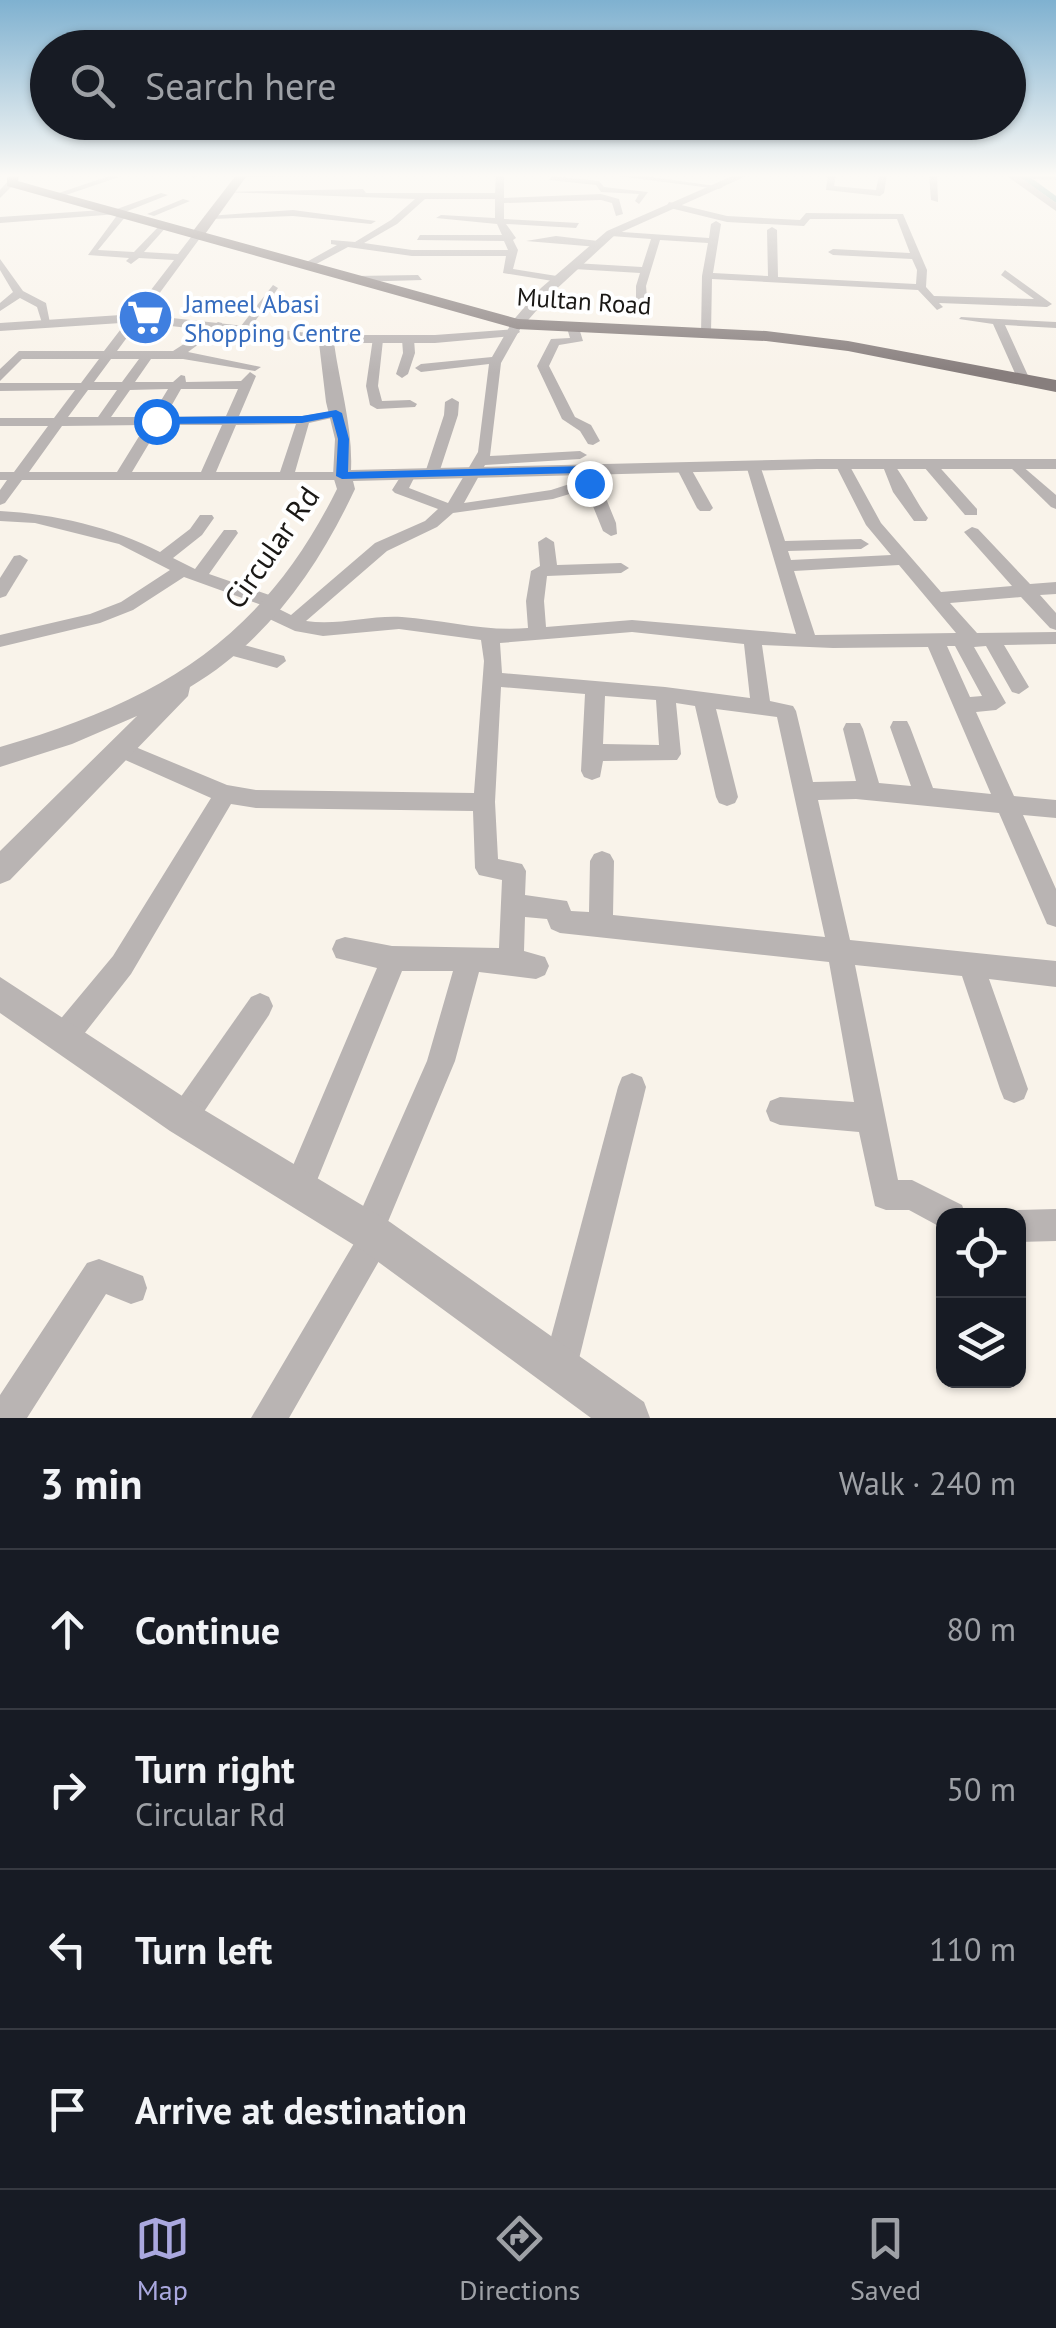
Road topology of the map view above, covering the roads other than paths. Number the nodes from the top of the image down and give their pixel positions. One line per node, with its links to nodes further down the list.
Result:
1 (102, 240): 26 (street)
2 (150, 240): 26 (street)
3 (194, 240): 24 (street)
4 (219, 240): 28 (main road, Multan Road)
5 (337, 240): 20 (street)
6 (359, 240): 20 (street)
7 (419, 240): 21 (street)
8 (510, 240): 22 (street)
9 (541, 240): 17 (street)
10 (566, 240): 19 (street)
11 (602, 240): 19 (street)
12 (655, 240): 30 (street)
13 (701, 240): 18 (street)
14 (772, 240): 37 (street)
15 (857, 240): 23 (street)
16 (910, 240): 25 (street)
17 (531, 241)
18 (713, 241): 33 (street)
19 (598, 244): 29 (street)
20 (350, 245): 21 (street); 28 (street)
21 (412, 252): 22 (street); 32 (street)
22 (512, 253): 35 (street)
23 (862, 253): 25 (street); 38 (street)
24 (182, 256): 26 (street); 45 (street)
25 (917, 256): 39 (street)
26 (131, 261)
27 (0, 262): 41 (street)
28 (307, 266): 36 (main road, Multan Road)
29 (574, 266): 30 (street); 35 (street)
30 (646, 270): 44 (street)
31 (1005, 273): 42 (street)
32 (394, 276): 34 (street); 36 (street)
33 (707, 276): 37 (street); 55 (street)
34 (418, 278)
35 (559, 278): 53 (street)
36 (354, 279): 53 (main road, Multan Road)
37 (773, 279): 38 (street)
38 (837, 282): 39 (street)
39 (921, 287): 42 (street)
40 (273, 288): 52 (street)
41 (20, 293): 43 (street); 48 (street)
42 (1052, 307)
43 (0, 308)
44 (642, 308)
45 (136, 318): 48 (street); 49 (street); 59 (street)
46 (966, 319): 47 (street)
47 (997, 321): 50 (street); 69 (street)
48 (46, 322): 51 (street)
49 (218, 325): 52 (street); 61 (street)
50 (1056, 325)
51 (0, 327)
52 (245, 328): 56 (street)
53 (515, 328): 54 (main road, Multan Road); 58 (street); 65 (street)
54 (572, 328): 55 (main road, Multan Road); 85 (street)
55 (704, 333): 69 (main road, Multan Road)
56 (326, 339): 57 (street); 78 (street, Circular Rd)
57 (377, 340): 58 (street); 77 (street)
58 (408, 340): 67 (street)
59 (110, 354): 60 (street); 63 (street); 72 (street)
60 (148, 354): 61 (street); 73 (street)
61 (176, 354): 62 (street)
62 (196, 356): 70 (street); 71 (street)
63 (16, 358): 64 (street); 68 (street)
64 (0, 360)
65 (496, 360): 66 (street); 91 (street)
66 (421, 368)
67 (402, 374)
68 (0, 377)
69 (1024, 380): 74 (main road, Multan Road)
70 (177, 385): 71 (street); 73 (street); 83 (street)
71 (246, 385): 79 (street)
72 (87, 386): 73 (street); 75 (street); 81 (street)
73 (127, 386): 82 (street)
74 (1056, 386)
75 (0, 387)
76 (452, 402): 95 (street)
77 (410, 404)
78 (336, 413): 80 (street); 102 (street, Circular Rd)
79 (231, 420): 80 (street); 83 (street); 98 (street)
80 (302, 420): 99 (street)
81 (61, 421): 82 (street); 84 (street); 101 (street)
82 (102, 421): 83 (street)
83 (156, 421): 96 (street)
84 (0, 422)
85 (593, 441)
86 (842, 464): 87 (street); 92 (street); 119 (street)
87 (889, 464): 88 (street); 110 (street)
88 (930, 464): 89 (street); 107 (street)
89 (1015, 464): 90 (street); 104 (street)
90 (1056, 464)
91 (478, 466): 94 (street); 95 (street); 105 (street)
92 (754, 466): 93 (street); 116 (street)
93 (683, 467): 94 (street); 106 (street)
94 (585, 469): 105 (street); 111 (street)
95 (432, 473): 97 (street)
96 (124, 474): 98 (street); 101 (street)
97 (409, 474): 102 (street); 105 (street)
98 (207, 475): 99 (street)
99 (286, 475): 102 (street)
100 (0, 476): 101 (street)
101 (19, 476): 103 (street)
102 (342, 476): 128 (street, Circular Rd)
103 (0, 500)
104 (1056, 504)
105 (451, 508): 129 (street)
106 (705, 508)
107 (971, 512)
108 (0, 516): 118 (street)
109 (206, 518): 118 (street)
110 (920, 518)
111 (612, 531)
112 (972, 532): 125 (street)
113 (230, 533): 123 (street)
114 (546, 542): 122 (street)
115 (861, 544): 116 (street)
116 (778, 546): 120 (street)
117 (20, 560): 126 (street)
118 (160, 560): 123 (street)
119 (902, 560): 120 (street); 127 (street)
120 (784, 566): 136 (street)
121 (620, 568): 122 (street)
122 (549, 571): 131 (street)
123 (191, 572): 128 (street); 137 (street)
124 (1056, 588): 125 (street)
125 (1024, 590): 127 (street); 130 (street)
126 (0, 592)
127 (935, 598): 138 (street)
128 (272, 607): 129 (street); 139 (street, Circular Rd)
129 (293, 623): 132 (street)
130 (1056, 624)
131 (538, 634): 132 (street); 133 (street)
132 (490, 635): 142 (street)
133 (752, 637): 136 (street); 148 (street)
134 (934, 638): 136 (street); 138 (street); 147 (street)
135 (1056, 638): 138 (street)
136 (807, 639)
137 (0, 641)
138 (976, 641): 144 (street); 147 (street)
139 (229, 648): 140 (street); 141 (street, Circular Rd)
140 (277, 661)
141 (205, 664): 151 (street); 152 (street, Circular Rd)
142 (491, 679): 143 (street); 158 (street)
143 (596, 687): 145 (street); 145 (street)
144 (1019, 688)
145 (665, 694): 146 (street)
146 (704, 701): 148 (street); 157 (street)
147 (965, 705): 159 (street)
148 (761, 707): 153 (street)
149 (900, 728): 156 (street)
150 (853, 729): 154 (street)
151 (121, 749): 155 (street); 162 (street)
152 (0, 757)
153 (805, 791): 154 (street); 167 (street)
154 (870, 791): 156 (street)
155 (225, 794): 158 (street); 174 (street)
156 (925, 796): 159 (street)
157 (727, 797)
158 (484, 802): 163 (street)
159 (1010, 804): 160 (street); 164 (street)
160 (1056, 809)
161 (602, 861): 165 (street)
162 (0, 872)
163 (513, 905): 165 (street); 169 (street)
164 (1056, 916)
165 (602, 926): 167 (street)
166 (346, 949): 168 (street)
167 (840, 954): 170 (street); 179 (street)
168 (395, 957): 169 (street); 180 (street)
169 (468, 962): 184 (street)
170 (972, 966): 171 (street); 176 (street)
171 (1056, 974)
172 (0, 993): 174 (street)
173 (260, 1006): 178 (street)
174 (63, 1038): 178 (street)
175 (632, 1087): 186 (street)
176 (1014, 1088)
177 (780, 1110): 179 (street)
178 (183, 1118): 180 (street)
179 (871, 1118): 181 (street)
180 (298, 1188): 184 (street)
181 (936, 1208)
182 (1026, 1226): 183 (street)
183 (1056, 1226)
184 (372, 1233): 186 (street); 188 (street)
185 (131, 1288): 187 (street)
186 (560, 1368): 189 (street)
187 (6, 1418)
188 (269, 1418)
189 (628, 1418)

